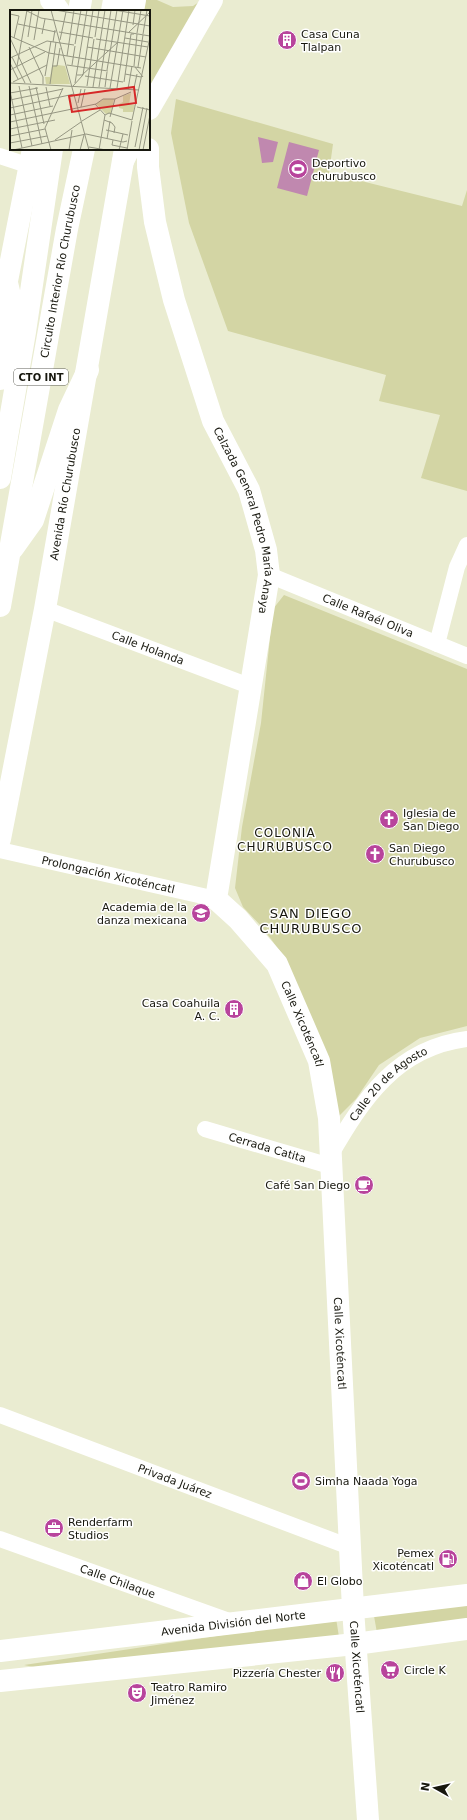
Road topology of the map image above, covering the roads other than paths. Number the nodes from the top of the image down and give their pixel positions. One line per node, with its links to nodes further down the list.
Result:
1 (51, 0): 7 (main road)
2 (63, 0): 8 (main road)
3 (81, 0): 9 (main road)
4 (114, 0): 10 (main road)
5 (135, 0): 11 (main road)
6 (212, 0): 12 (main road)
7 (59, 10)
8 (60, 10)
9 (79, 10)
10 (112, 10)
11 (132, 10)
12 (150, 107)
13 (52, 150): 23 (main road, CTO INT)
14 (84, 150): 25 (main road, Circuito Interior Río Churubusco / CTO INT)
15 (148, 150): 26 (main road, Calzada General Pedro María Anaya)
16 (126, 153): 21 (main road, Avenida Río Churubusco)
17 (0, 156): 18 (street)
18 (32, 157): 19 (main road)
19 (7, 283): 20 (main road); 22 (main road)
20 (0, 317)
21 (88, 370): 25 (main road); 28 (main road, Avenida Río Churubusco)
22 (0, 379)
23 (0, 478)
24 (467, 545): 29 (street)
25 (10, 552): 27 (main road, Circuito Interior Río Churubusco / CTO INT)
26 (269, 575): 29 (street, Calle Rafaél Oliva); 31 (main road, Calzada General Pedro María Anaya)
27 (0, 606)
28 (45, 609): 31 (street, Calle Holanda); 32 (main road, Avenida Río Churubusco)
29 (437, 644): 30 (street, Calle Rafaél Oliva)
30 (467, 656)
31 (252, 688): 34 (main road, Calzada General Pedro María Anaya)
32 (0, 839)
33 (0, 850): 34 (street, Prolongación Xicoténcatl)
34 (216, 899): 37 (main road, Calle Xicoténcatl)
35 (467, 1039): 37 (street, Calle 20 de Agosto)
36 (205, 1129): 37 (street, Cerrada Catita)
37 (330, 1161): 40 (main road, Calle Xicoténcatl)
38 (0, 1415): 40 (street, Privada Juárez)
39 (0, 1539): 43 (street, Calle Chilaque)
40 (350, 1547): 42 (main road, Calle Xicoténcatl)
41 (467, 1595): 42 (main road, Avenida División del Norte)
42 (353, 1609): 43 (main road, Avenida División del Norte); 45 (main road, Calle Xicoténcatl)
43 (235, 1623): 46 (main road, Avenida División del Norte)
44 (467, 1629): 45 (main road)
45 (355, 1644): 47 (main road); 48 (main road, Calle Xicoténcatl)
46 (0, 1651)
47 (0, 1681)
48 (368, 1820)

